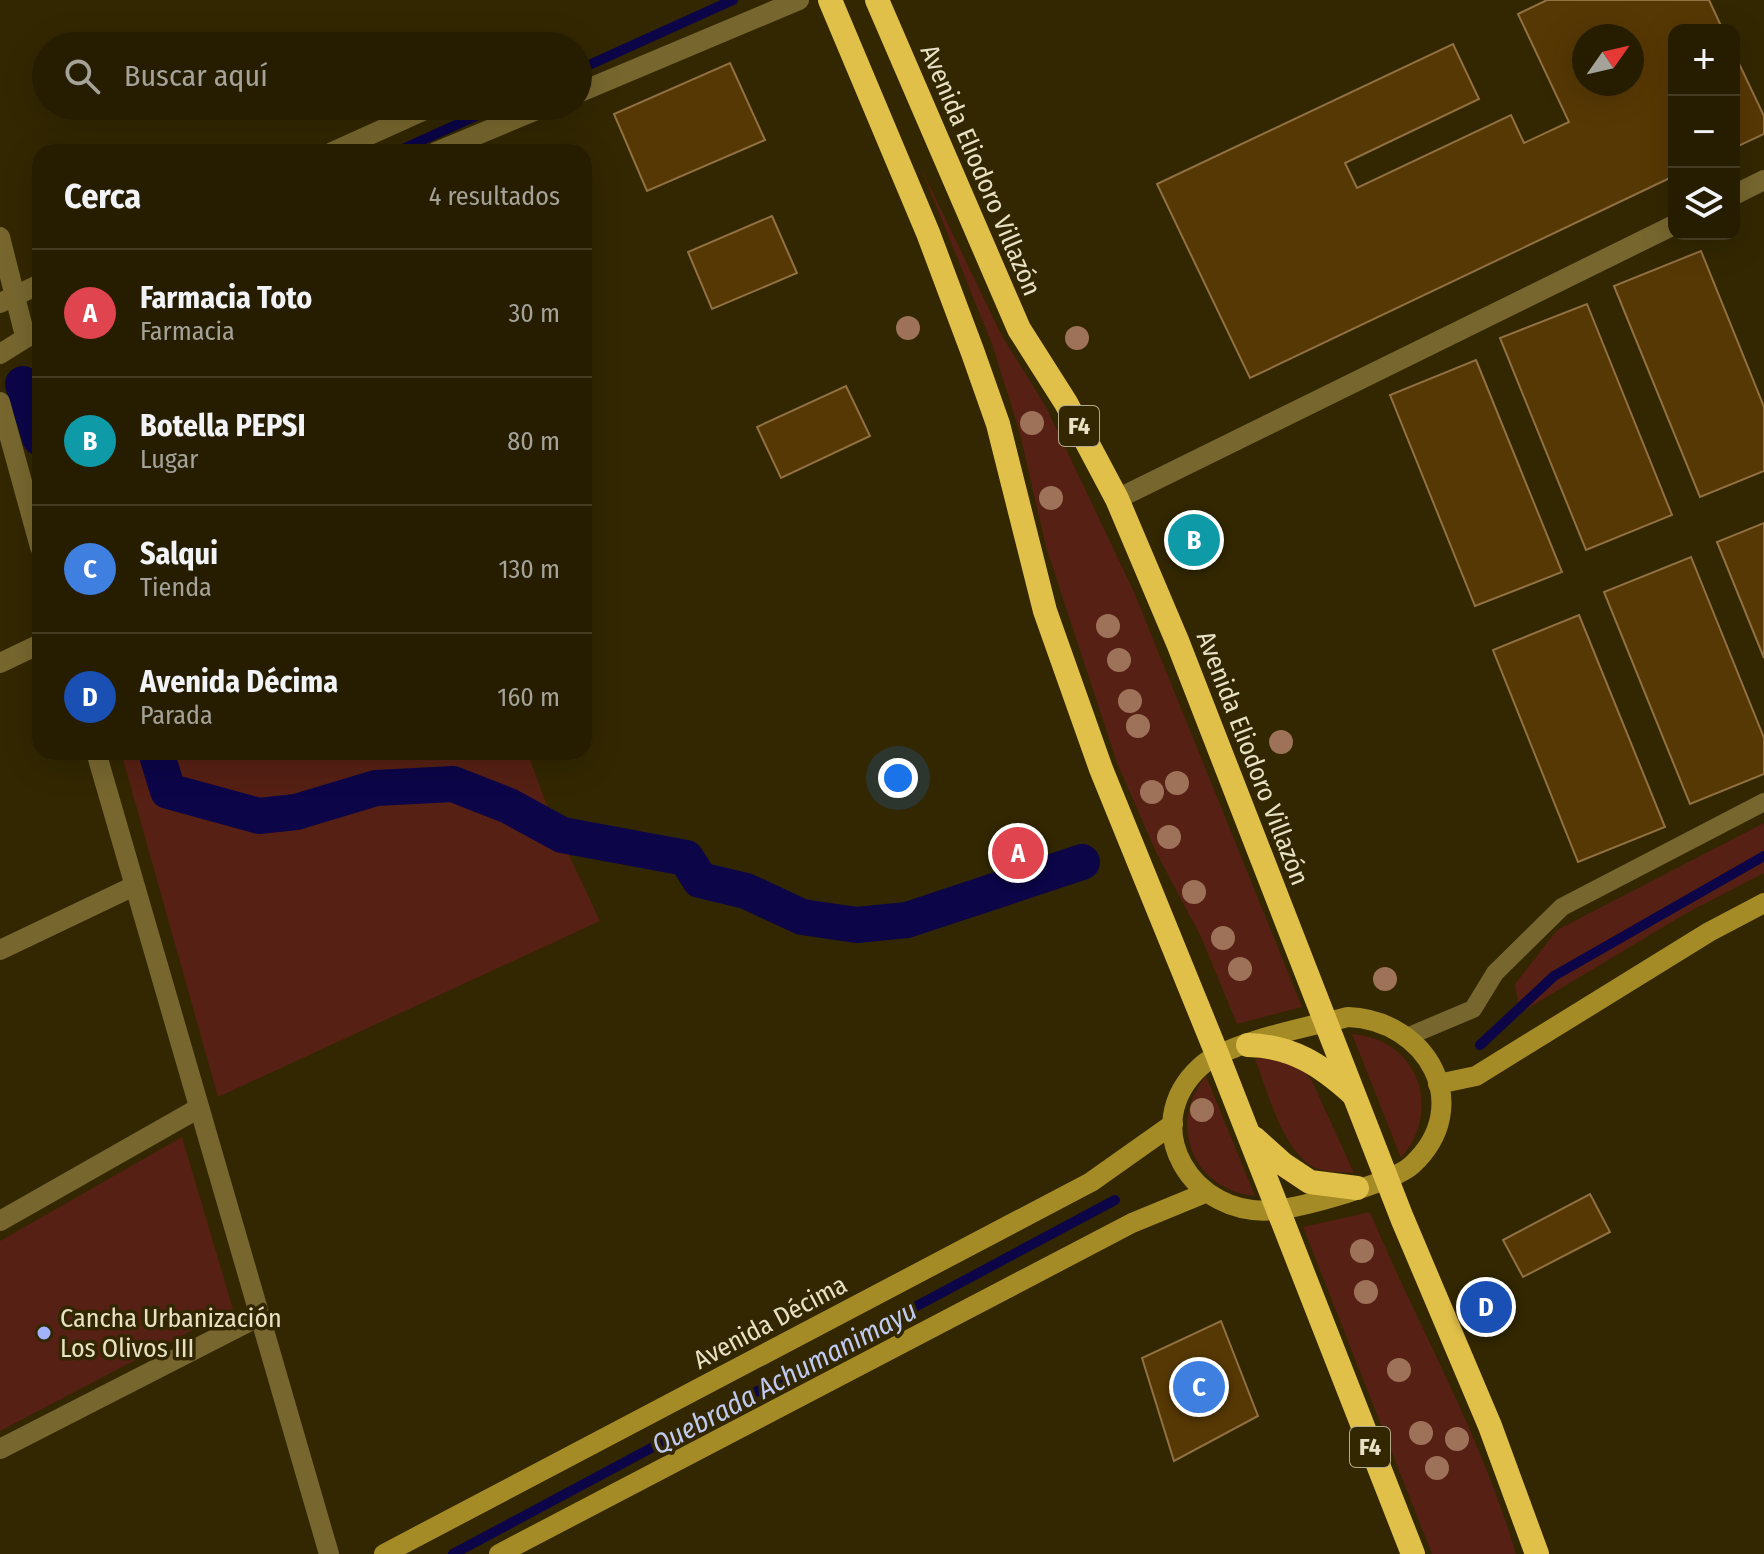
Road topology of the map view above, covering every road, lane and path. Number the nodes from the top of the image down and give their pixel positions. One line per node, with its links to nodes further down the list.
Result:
1 (799, 0): 4 (street)
2 (830, 0): 30 (highway, F4)
3 (877, 0): 18 (highway, Avenida Eliodoro Villazón / F4)
4 (592, 87)
5 (403, 120): 7 (street)
6 (513, 120): 8 (street)
7 (350, 144)
8 (455, 144)
9 (1764, 180): 10 (street)
10 (1740, 192)
11 (1668, 228): 18 (street)
12 (0, 237): 14 (street)
13 (32, 288): 14 (street)
14 (7, 299): 15 (street)
15 (32, 332): 16 (street)
16 (0, 354)
17 (0, 402): 19 (street)
18 (1117, 499): 27 (highway, Avenida Eliodoro Villazón / F4)
19 (32, 518)
20 (32, 648): 21 (street)
21 (0, 663)
22 (98, 760): 24 (street)
23 (1764, 802): 28 (lane)
24 (132, 887): 26 (street); 33 (street)
25 (1764, 903): 31 (main road)
26 (0, 950)
27 (1327, 1022): 28 (main road); 29 (main road); 32 (highway, Avenida Eliodoro Villazón / F4)
28 (1409, 1036): 31 (main road)
29 (1248, 1045): 30 (main road); 32 (highway)
30 (1217, 1054): 34 (main road); 35 (highway, F4)
31 (1438, 1084): 36 (main road)
32 (1355, 1095): 36 (highway, Avenida Eliodoro Villazón / F4)
33 (199, 1108): 40 (street); 41 (street)
34 (1173, 1124): 38 (main road); 44 (main road, Avenida Décima)
35 (1249, 1133): 37 (highway); 39 (highway, F4)
36 (1388, 1179): 37 (main road); 47 (highway, Avenida Eliodoro Villazón / F4)
37 (1357, 1188): 39 (main road)
38 (1205, 1193): 39 (main road); 45 (main road)
39 (1279, 1209): 46 (highway, F4)
40 (0, 1221)
41 (258, 1317): 42 (street); 43 (street)
42 (0, 1449)
43 (329, 1554)
44 (384, 1554)
45 (499, 1554)
46 (1413, 1554)
47 (1537, 1554)

